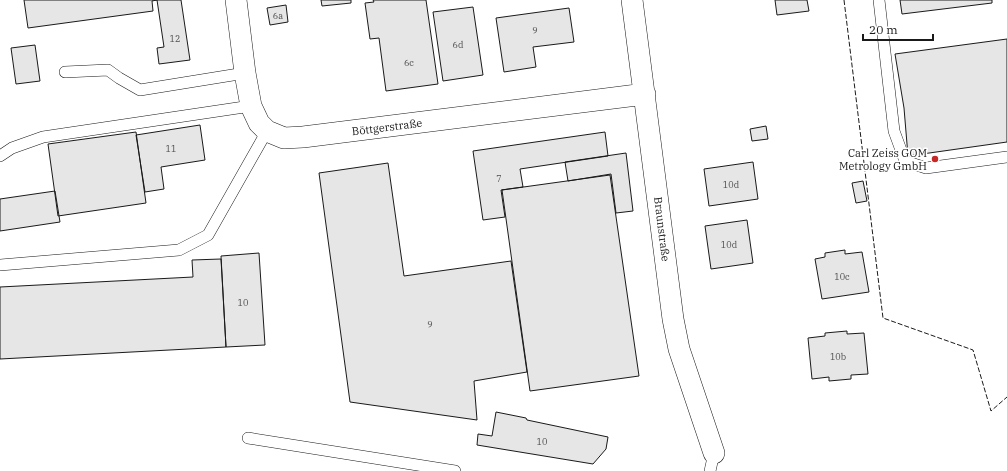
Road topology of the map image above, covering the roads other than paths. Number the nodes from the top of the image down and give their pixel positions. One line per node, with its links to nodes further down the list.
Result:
1 (236, 0): 5 (street)
2 (632, 0): 6 (street, Braunstraße)
3 (879, 0): 10 (lane)
4 (65, 72): 5 (lane)
5 (245, 73): 7 (street)
6 (645, 94): 8 (street, Böttgerstraße); 13 (street, Braunstraße)
7 (251, 106): 8 (street); 9 (lane)
8 (267, 131): 11 (lane)
9 (0, 156)
10 (1007, 157)
11 (0, 265)
12 (248, 438): 14 (lane)
13 (712, 462)
14 (455, 471)

